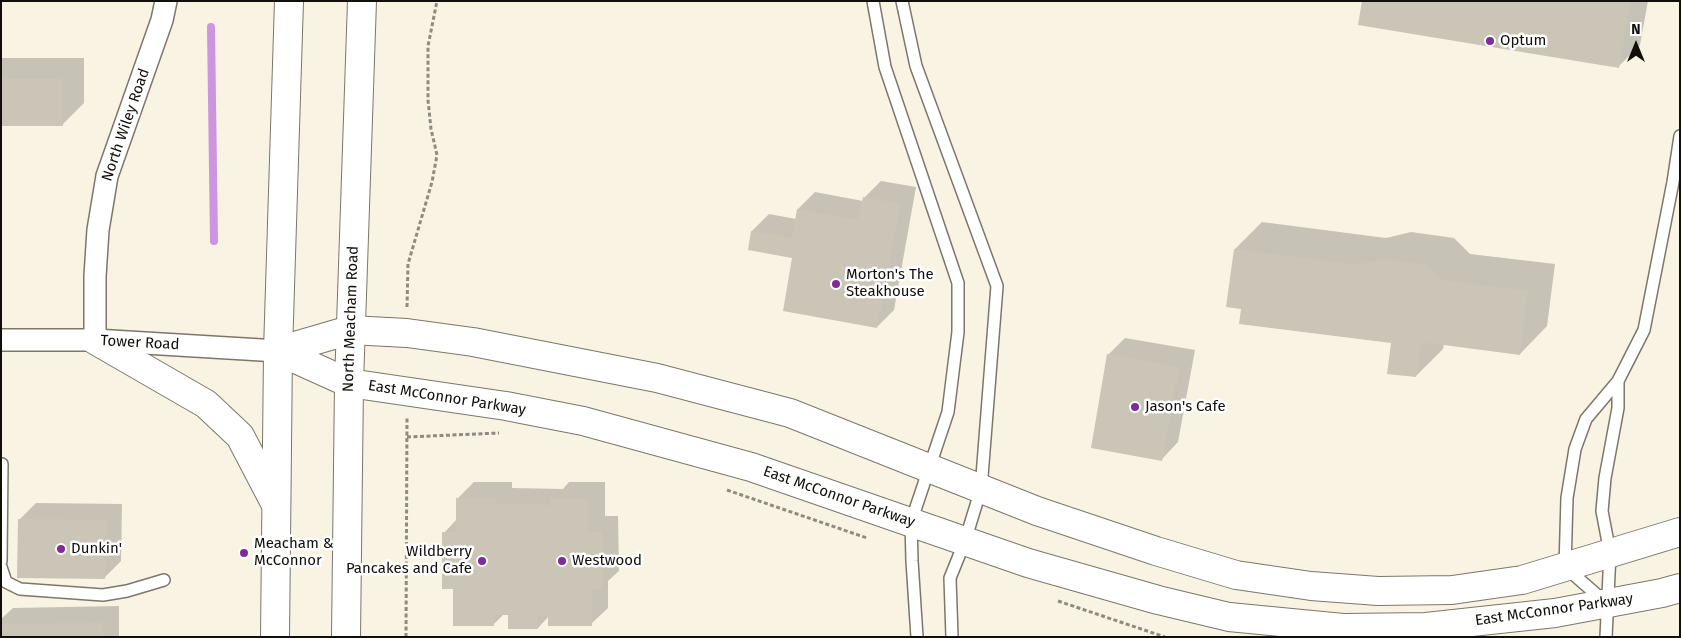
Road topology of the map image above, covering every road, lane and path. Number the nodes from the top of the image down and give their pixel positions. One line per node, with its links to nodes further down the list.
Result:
1 (166, 1): 11 (street, North Wiley Road)
2 (289, 1): 12 (street)
3 (362, 1): 9 (street, North Meacham Road)
4 (438, 1): 8 (path)
5 (873, 1): 17 (lane)
6 (902, 1): 19 (lane)
7 (1680, 136): 13 (lane)
8 (408, 270)
9 (350, 330): 12 (street); 14 (street, North Meacham Road); 17 (street)
10 (1, 340): 11 (street, Tower Road)
11 (95, 340): 12 (street, Tower Road); 20 (street)
12 (278, 351): 14 (street, East McConnor Parkway); 20 (street)
13 (1618, 381): 25 (lane); 28 (lane)
14 (349, 383): 21 (street, East McConnor Parkway); 34 (street, North Meacham Road)
15 (501, 433): 35 (path)
16 (2, 464): 26 (lane)
17 (930, 468): 19 (street); 21 (lane)
18 (720, 488): 24 (path)
19 (981, 489): 23 (lane); 28 (street)
20 (276, 505): 33 (street)
21 (911, 522): 23 (street, East McConnor Parkway); 24 (lane)
22 (1680, 532): 25 (street)
23 (965, 541): 32 (street, East McConnor Parkway); 37 (lane)
24 (912, 552): 36 (lane)
25 (1610, 553): 28 (street); 32 (lane)
26 (1, 560)
27 (1, 567): 29 (lane)
28 (1565, 567): 32 (lane)
29 (164, 580)
30 (1680, 588): 32 (street, East McConnor Parkway)
31 (1054, 600): 38 (path)
32 (1607, 604): 39 (lane)
33 (275, 637)
34 (346, 637)
35 (406, 637)
36 (917, 637)
37 (952, 637)
38 (1165, 637)
39 (1606, 637)

